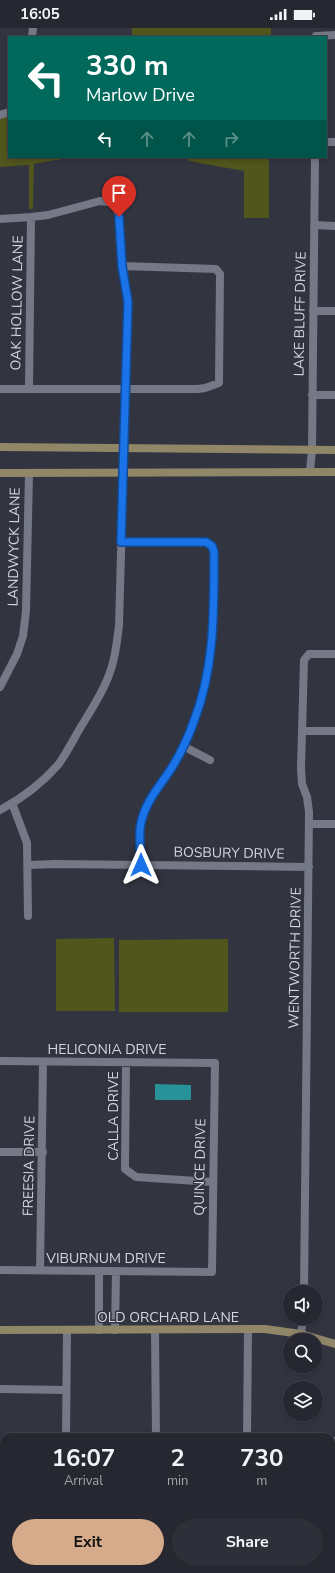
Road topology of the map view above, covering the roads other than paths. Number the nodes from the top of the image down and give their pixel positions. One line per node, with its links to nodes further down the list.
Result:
1 (316, 34): 2 (street)
2 (335, 35)
3 (315, 158): 6 (street, LAKE BLUFF DRIVE)
4 (31, 217): 5 (street); 8 (street); 12 (street, OAK HOLLOW LANE)
5 (0, 219)
6 (314, 225): 7 (street); 9 (street, LAKE BLUFF DRIVE)
7 (335, 226)
8 (122, 266): 13 (street); 13 (street)
9 (313, 312): 10 (street); 14 (street, LAKE BLUFF DRIVE)
10 (335, 312)
11 (0, 389): 12 (street)
12 (29, 389): 13 (street)
13 (126, 389): 17 (street)
14 (312, 395): 15 (street); 18 (street, LAKE BLUFF DRIVE)
15 (335, 395)
16 (0, 447): 17 (main road)
17 (125, 449): 18 (main road); 23 (street)
18 (312, 450): 19 (main road); 20 (street, LAKE BLUFF DRIVE)
19 (335, 450)
20 (310, 471): 21 (main road); 23 (main road)
21 (335, 472)
22 (0, 473): 24 (main road)
23 (124, 473): 24 (main road); 25 (street)
24 (29, 474): 27 (street, LANDWYCK LANE)
25 (121, 542): 30 (street); 32 (street)
26 (335, 654): 28 (street, WENTWORTH DRIVE)
27 (0, 687)
28 (302, 731): 29 (street); 34 (street, WENTWORTH DRIVE)
29 (335, 731)
30 (183, 746): 31 (street); 37 (street)
31 (210, 760)
32 (12, 803): 33 (street); 36 (street)
33 (0, 810)
34 (309, 824): 35 (street); 38 (street, WENTWORTH DRIVE)
35 (335, 824)
36 (28, 865): 37 (street, BOSBURY DRIVE); 39 (street)
37 (141, 865): 38 (street, BOSBURY DRIVE)
38 (309, 867): 52 (street, WENTWORTH DRIVE)
39 (28, 916)
40 (0, 1061): 41 (street, HELICONIA DRIVE)
41 (42, 1062): 42 (street, HELICONIA DRIVE); 45 (street, FREESIA DRIVE)
42 (126, 1062): 43 (street, HELICONIA DRIVE); 46 (street, CALLA DRIVE)
43 (215, 1063): 46 (street, QUINCE DRIVE)
44 (0, 1152): 45 (street)
45 (42, 1152): 48 (street, FREESIA DRIVE)
46 (212, 1182): 51 (street, QUINCE DRIVE)
47 (0, 1270): 48 (street, VIBURNUM DRIVE)
48 (40, 1271): 49 (street, VIBURNUM DRIVE)
49 (99, 1271): 50 (street, VIBURNUM DRIVE); 55 (street)
50 (116, 1271): 51 (street, VIBURNUM DRIVE); 56 (street)
51 (212, 1272)
52 (304, 1285)
53 (0, 1330): 54 (main road, OLD ORCHARD LANE)
54 (67, 1330): 55 (main road, OLD ORCHARD LANE); 63 (street)
55 (99, 1330): 56 (main road, OLD ORCHARD LANE)
56 (115, 1330): 57 (main road, OLD ORCHARD LANE)
57 (155, 1330): 58 (main road, OLD ORCHARD LANE); 65 (street)
58 (248, 1330): 59 (main road, OLD ORCHARD LANE); 66 (street)
59 (294, 1333)
60 (323, 1340): 61 (main road, OLD ORCHARD LANE)
61 (335, 1344)
62 (0, 1390): 63 (street)
63 (66, 1390): 64 (street)
64 (66, 1433)
65 (156, 1433)
66 (247, 1433)

